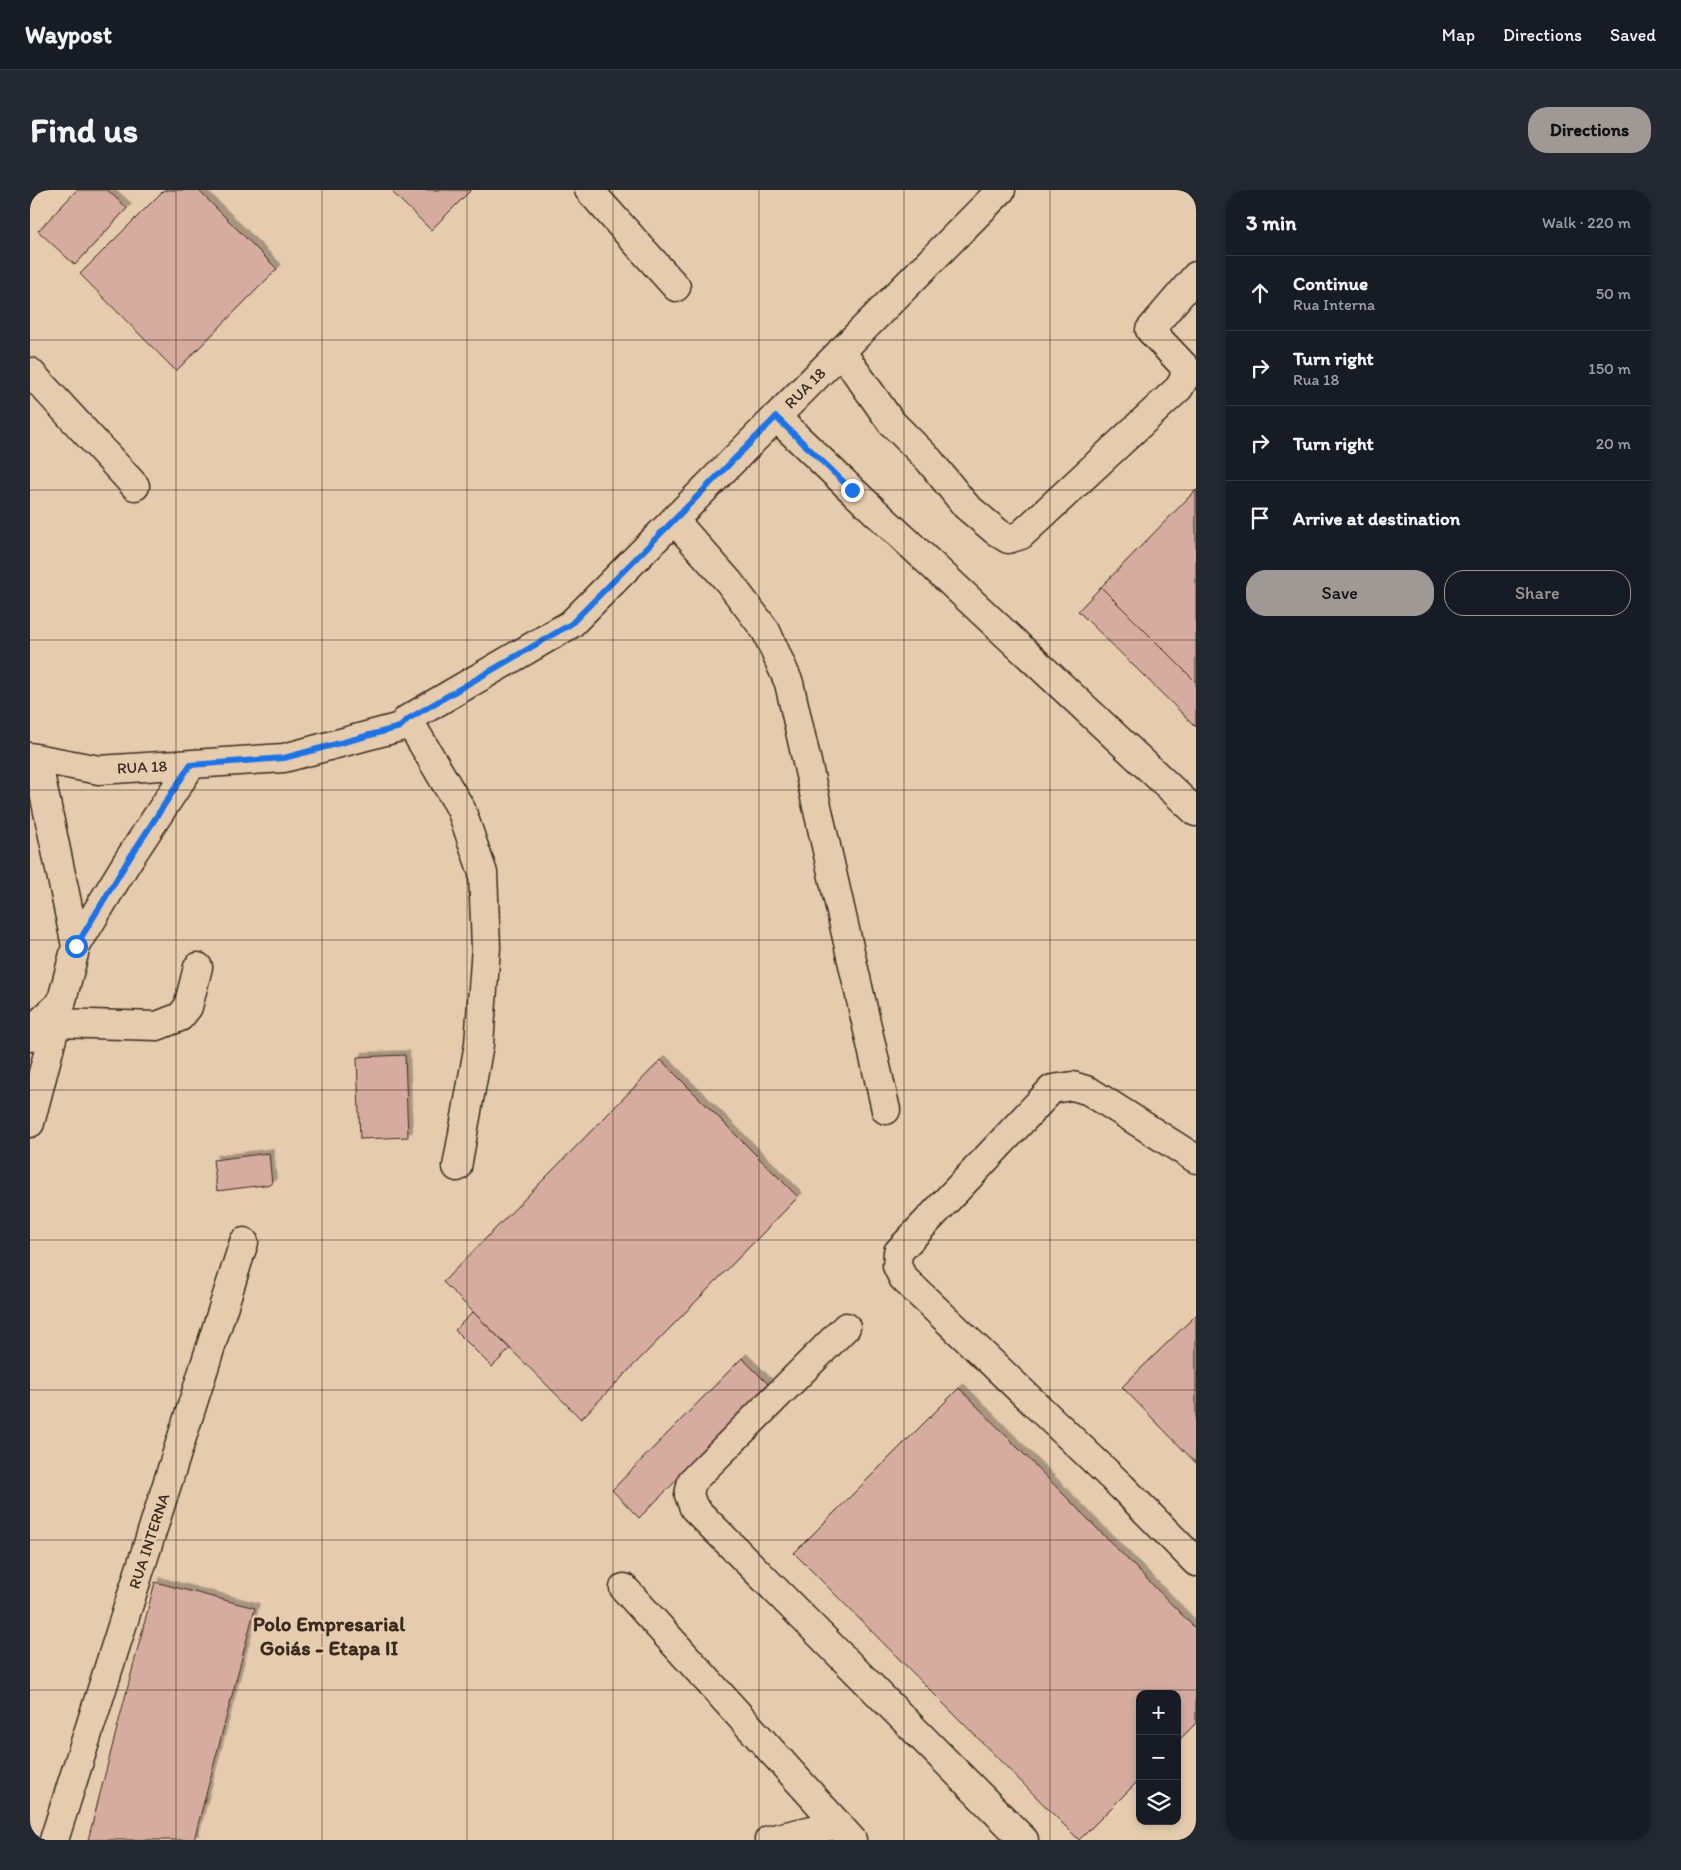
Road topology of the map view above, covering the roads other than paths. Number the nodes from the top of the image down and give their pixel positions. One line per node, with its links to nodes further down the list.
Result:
1 (589, 190): 4 (street)
2 (1001, 190): 5 (street, RUA 18)
3 (1196, 276): 5 (street)
4 (676, 287)
5 (841, 351): 7 (street, RUA 18)
6 (30, 372): 8 (street)
7 (776, 417): 9 (street, RUA 18); 13 (street)
8 (135, 486)
9 (674, 520): 10 (street, RUA 18); 18 (street)
10 (408, 719): 12 (street, RUA 18); 21 (street)
11 (33, 758): 12 (street, RUA 18); 14 (street)
12 (190, 765): 14 (street)
13 (1196, 812)
14 (76, 946): 16 (street)
15 (198, 967): 16 (street)
16 (59, 1013): 17 (street); 19 (street)
17 (30, 1037)
18 (886, 1110)
19 (30, 1124)
20 (1196, 1159): 24 (street)
21 (457, 1167)
22 (244, 1242): 27 (street, RUA INTERNA)
23 (846, 1327): 29 (street)
24 (1196, 1562)
25 (624, 1588): 26 (street)
26 (845, 1832): 28 (street)
27 (54, 1840)
28 (769, 1840)
29 (1024, 1840)

